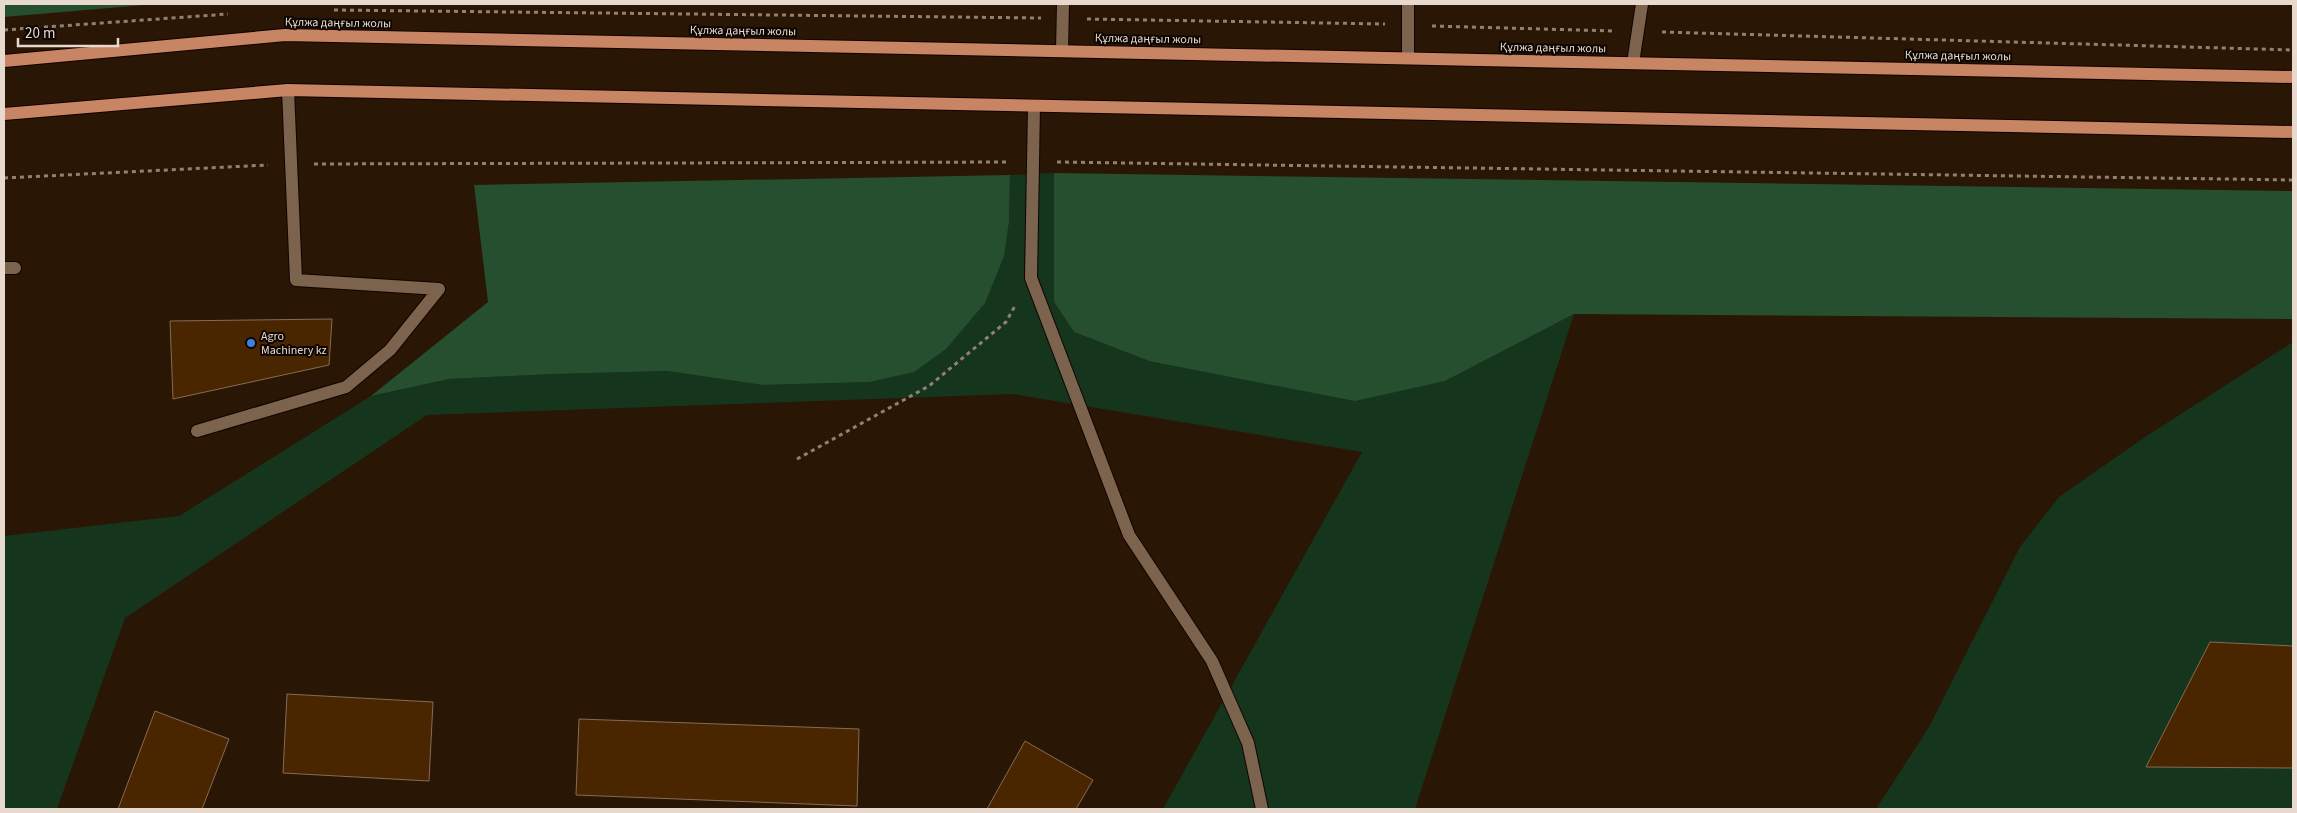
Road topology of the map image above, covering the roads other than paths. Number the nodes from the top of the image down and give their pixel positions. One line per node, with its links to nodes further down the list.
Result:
1 (1064, 4): 4 (lane)
2 (1408, 4): 5 (lane)
3 (1642, 4): 7 (lane)
4 (1062, 51): 5 (main road, Құлжа даңғыл жолы); 6 (main road, Құлжа даңғыл жолы)
5 (1408, 58): 7 (main road, Құлжа даңғыл жолы)
6 (4, 61)
7 (1634, 63): 8 (main road, Құлжа даңғыл жолы)
8 (2293, 77)
9 (288, 90): 10 (main road); 11 (main road); 13 (lane)
10 (1034, 106): 12 (main road); 14 (lane)
11 (4, 114)
12 (2293, 132)
13 (197, 431)
14 (1262, 809)

